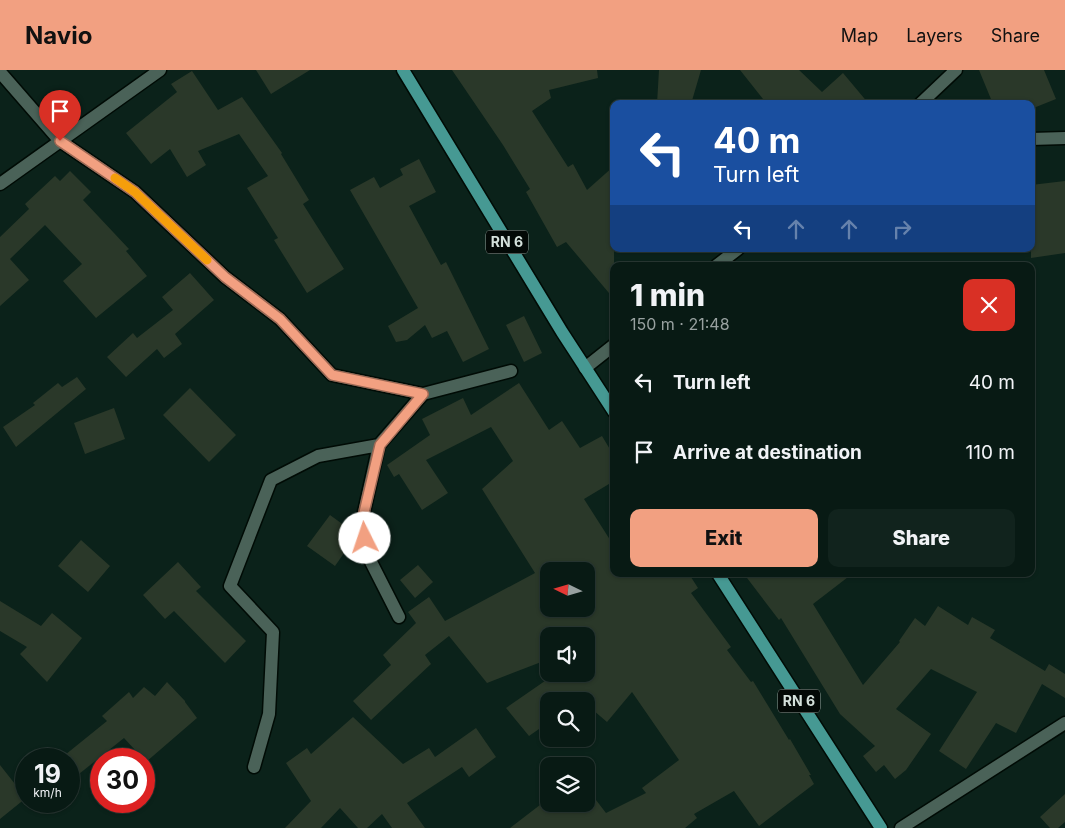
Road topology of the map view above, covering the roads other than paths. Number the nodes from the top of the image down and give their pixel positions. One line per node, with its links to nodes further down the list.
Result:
1 (160, 70): 8 (street)
2 (403, 70): 13 (main road, RN 6)
3 (956, 70): 5 (street)
4 (0, 72): 8 (street)
5 (924, 100)
6 (1065, 138): 7 (street)
7 (1035, 139)
8 (60, 141): 9 (street); 15 (street)
9 (0, 184)
10 (734, 252): 11 (street)
11 (721, 262)
12 (610, 348): 13 (street)
13 (585, 368): 16 (main road, RN 6)
14 (511, 371): 15 (street)
15 (423, 394): 17 (street)
16 (610, 406)
17 (380, 445): 19 (street); 21 (street)
18 (720, 577): 22 (main road, RN 6)
19 (399, 617)
20 (1065, 722): 23 (street)
21 (254, 767)
22 (881, 828)
23 (901, 828)

